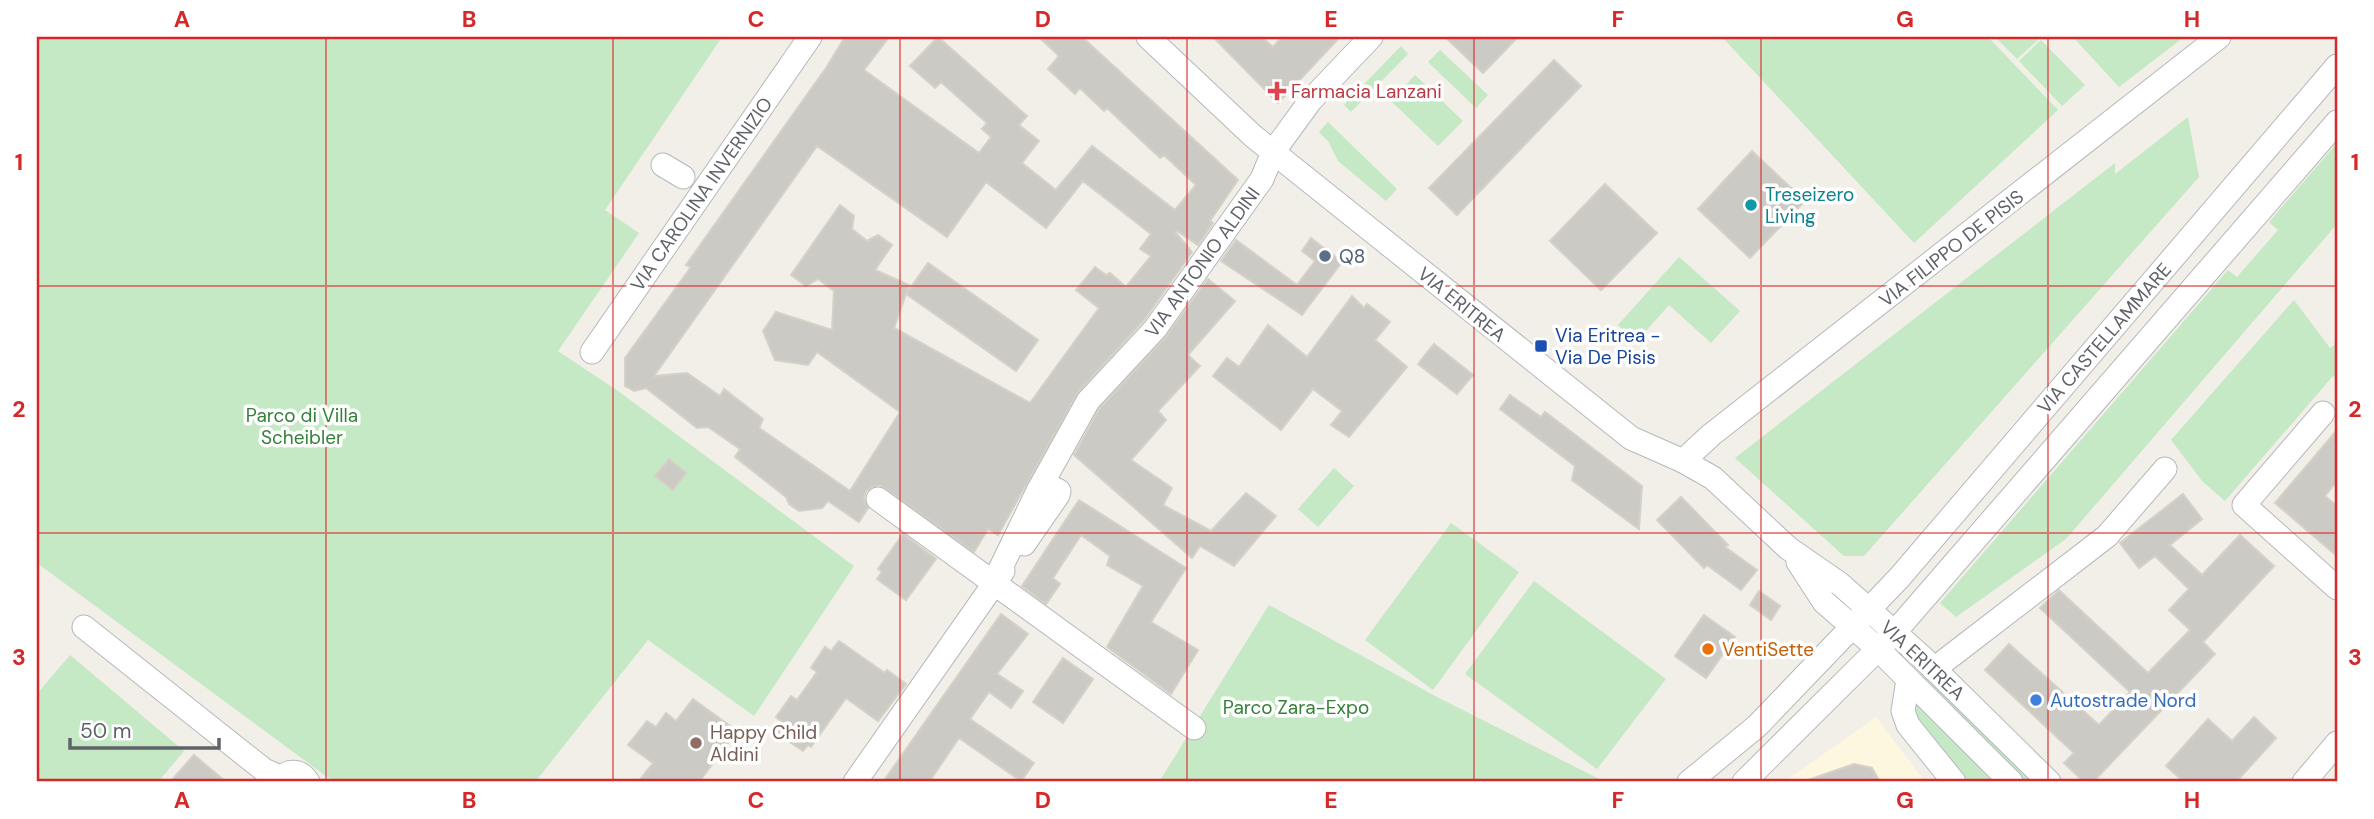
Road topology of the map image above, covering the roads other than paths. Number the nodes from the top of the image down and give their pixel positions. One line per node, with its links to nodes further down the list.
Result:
1 (810, 37): 10 (street, VIA CAROLINA INVERNIZIO)
2 (1148, 37): 7 (street, VIA ERITREA)
3 (1371, 37): 7 (street, VIA ANTONIO ALDINI)
4 (2219, 37): 12 (street, VIA FILIPPO DE PISIS)
5 (2337, 65): 18 (street, VIA CASTELLAMMARE)
6 (2337, 122): 21 (street, VIA CASTELLAMMARE)
7 (1273, 152): 12 (street, VIA ERITREA); 16 (street, VIA ANTONIO ALDINI)
8 (663, 165): 9 (street)
9 (683, 177)
10 (592, 352)
11 (2323, 413): 17 (street)
12 (1684, 461): 15 (street, VIA ERITREA)
13 (2165, 468): 22 (street)
14 (878, 499): 16 (street)
15 (1788, 548): 18 (street, VIA ERITREA); 19 (street, VIA ERITREA)
16 (994, 582): 24 (street); 28 (street, VIA ANTONIO ALDINI)
17 (2337, 587)
18 (1869, 610): 19 (street, VIA CASTELLAMMARE); 21 (street, VIA ERITREA)
19 (1853, 626): 21 (street, VIA ERITREA); 29 (street, VIA CASTELLAMMARE)
20 (83, 627): 26 (street)
21 (1885, 641): 22 (street, VIA ERITREA); 23 (street, VIA ERITREA); 30 (street, VIA CASTELLAMMARE)
22 (1934, 668): 33 (street, VIA ERITREA)
23 (1908, 680): 31 (street); 32 (street, VIA ERITREA)
24 (1194, 728)
25 (2337, 743): 34 (street)
26 (280, 780): 27 (street)
27 (308, 782)
28 (855, 782)
29 (1689, 782)
30 (1744, 782)
31 (1954, 782)
32 (2011, 782)
33 (2049, 782)
34 (2304, 782)

